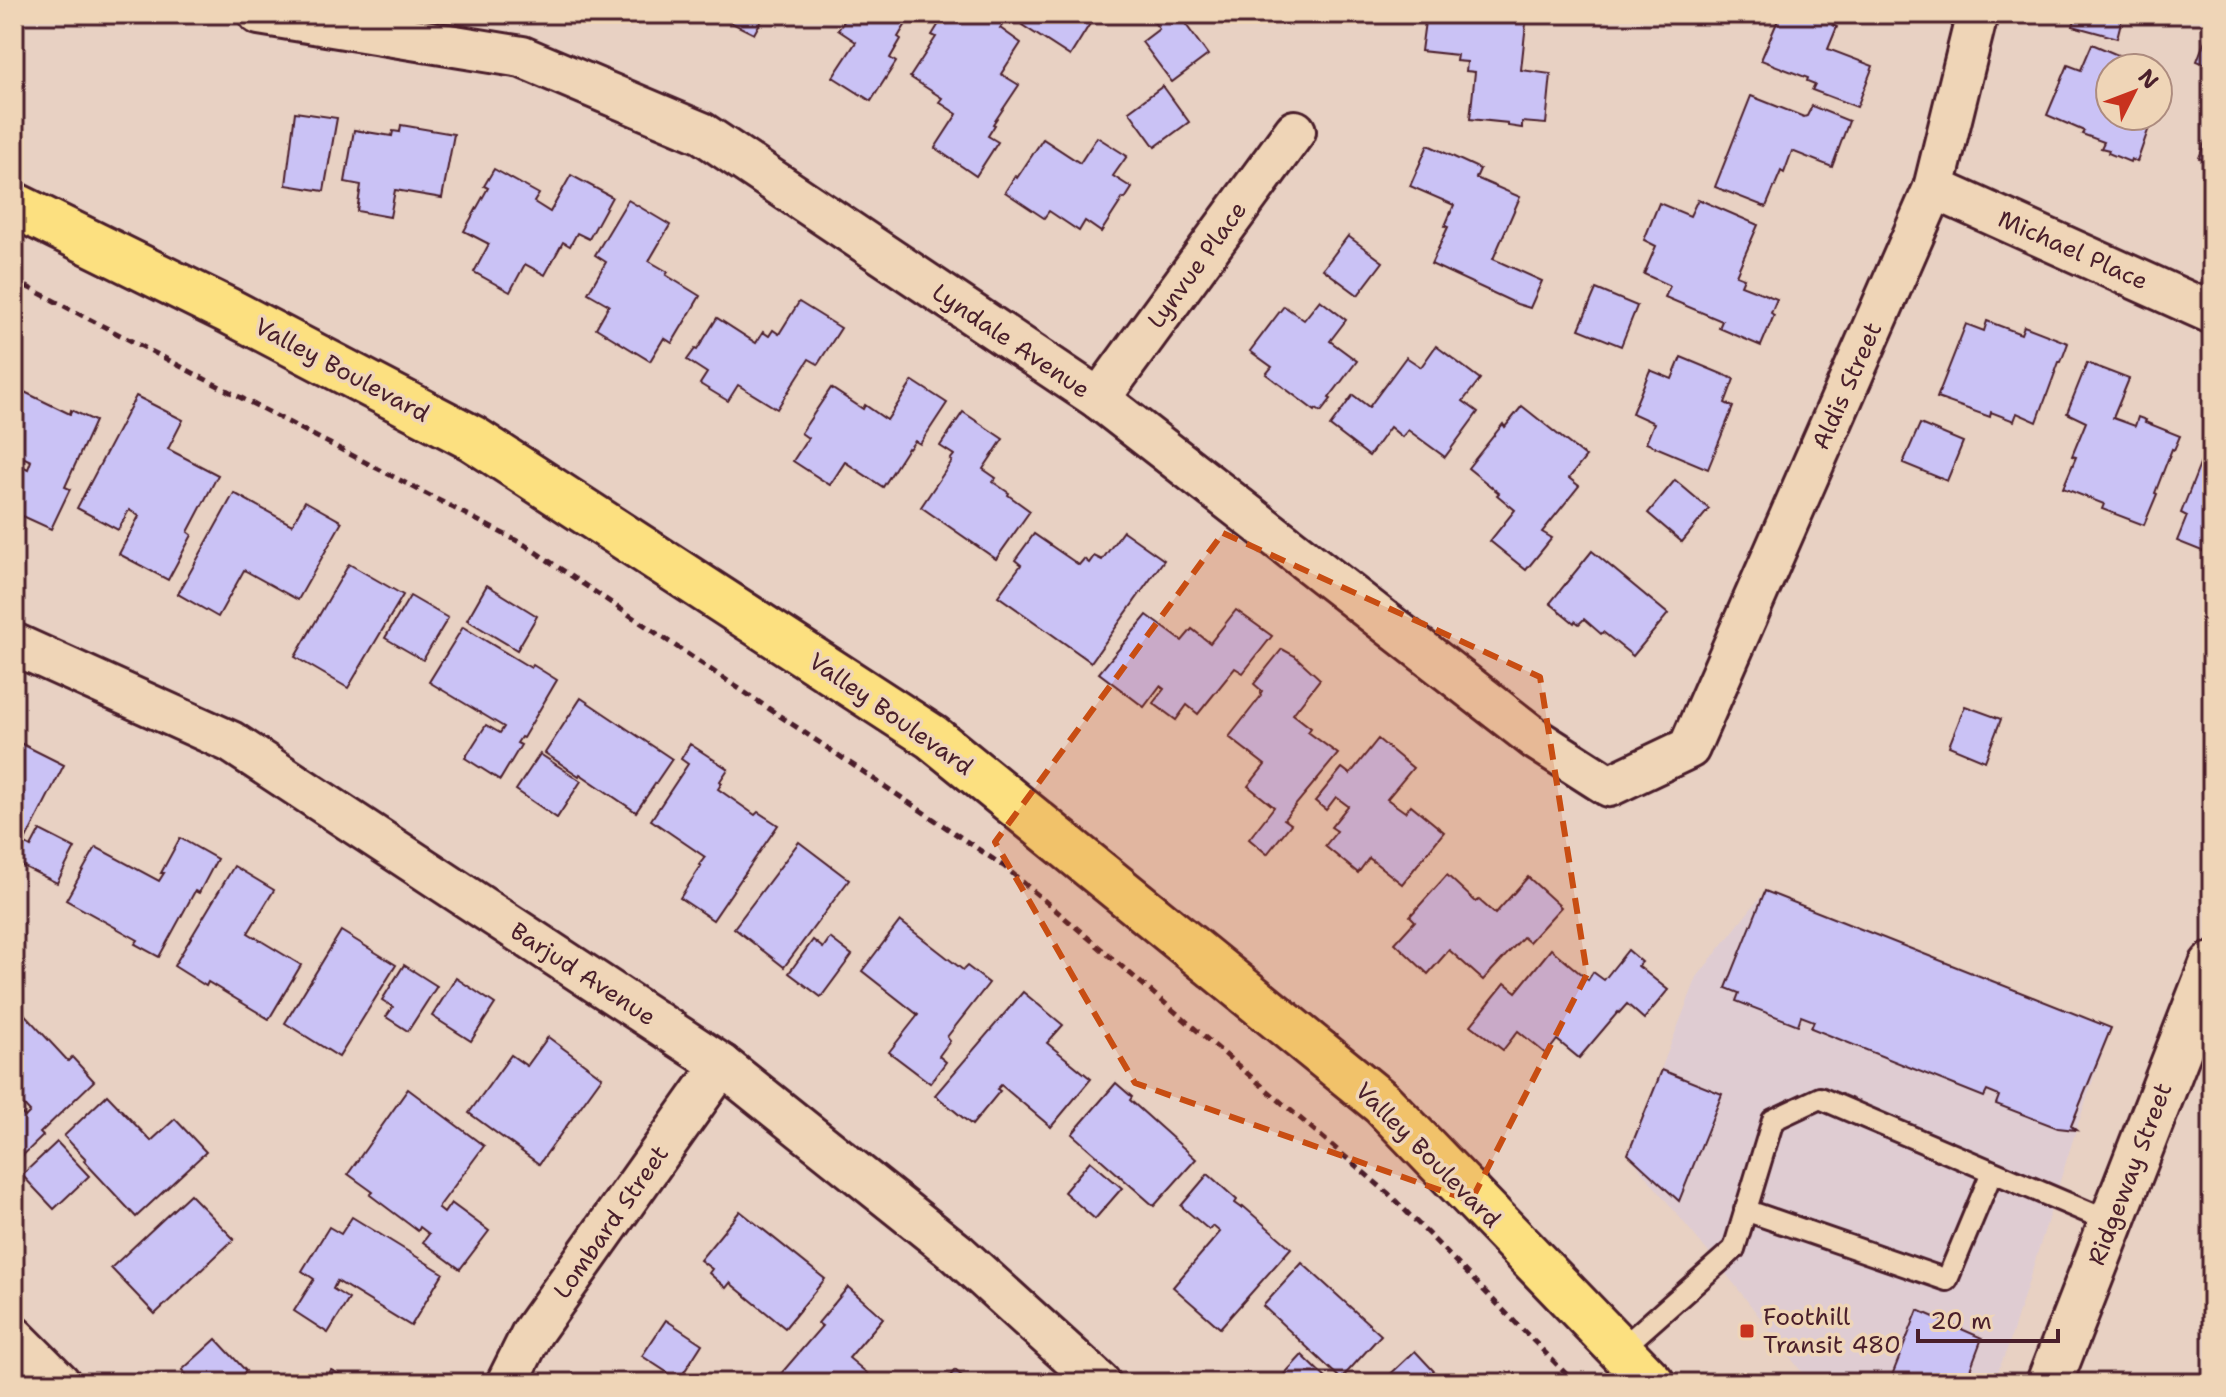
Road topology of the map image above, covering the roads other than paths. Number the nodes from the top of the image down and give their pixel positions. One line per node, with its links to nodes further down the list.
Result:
1 (259, 14): 7 (street, Lyndale Avenue)
2 (1977, 14): 4 (street, Aldis Street)
3 (1295, 131): 7 (street, Lynvue Place)
4 (1934, 188): 6 (street, Michael Place); 9 (street, Aldis Street)
5 (14, 205): 16 (main road, Valley Boulevard)
6 (2212, 313)
7 (1099, 399): 9 (street, Lyndale Avenue)
8 (14, 644): 11 (street, Barjud Avenue)
9 (1689, 748)
10 (2212, 965): 14 (street, Ridgeway Street)
11 (722, 1065): 18 (street, Lombard Street); 19 (street, Barjud Avenue)
12 (1992, 1172): 13 (lane); 13 (lane); 14 (lane)
13 (1745, 1210): 16 (lane)
14 (2111, 1222): 21 (street, Ridgeway Street)
15 (14, 1337): 17 (street)
16 (1620, 1350): 20 (main road, Valley Boulevard)
17 (60, 1383)
18 (507, 1383)
19 (1100, 1383)
20 (1652, 1383)
21 (2049, 1383)

